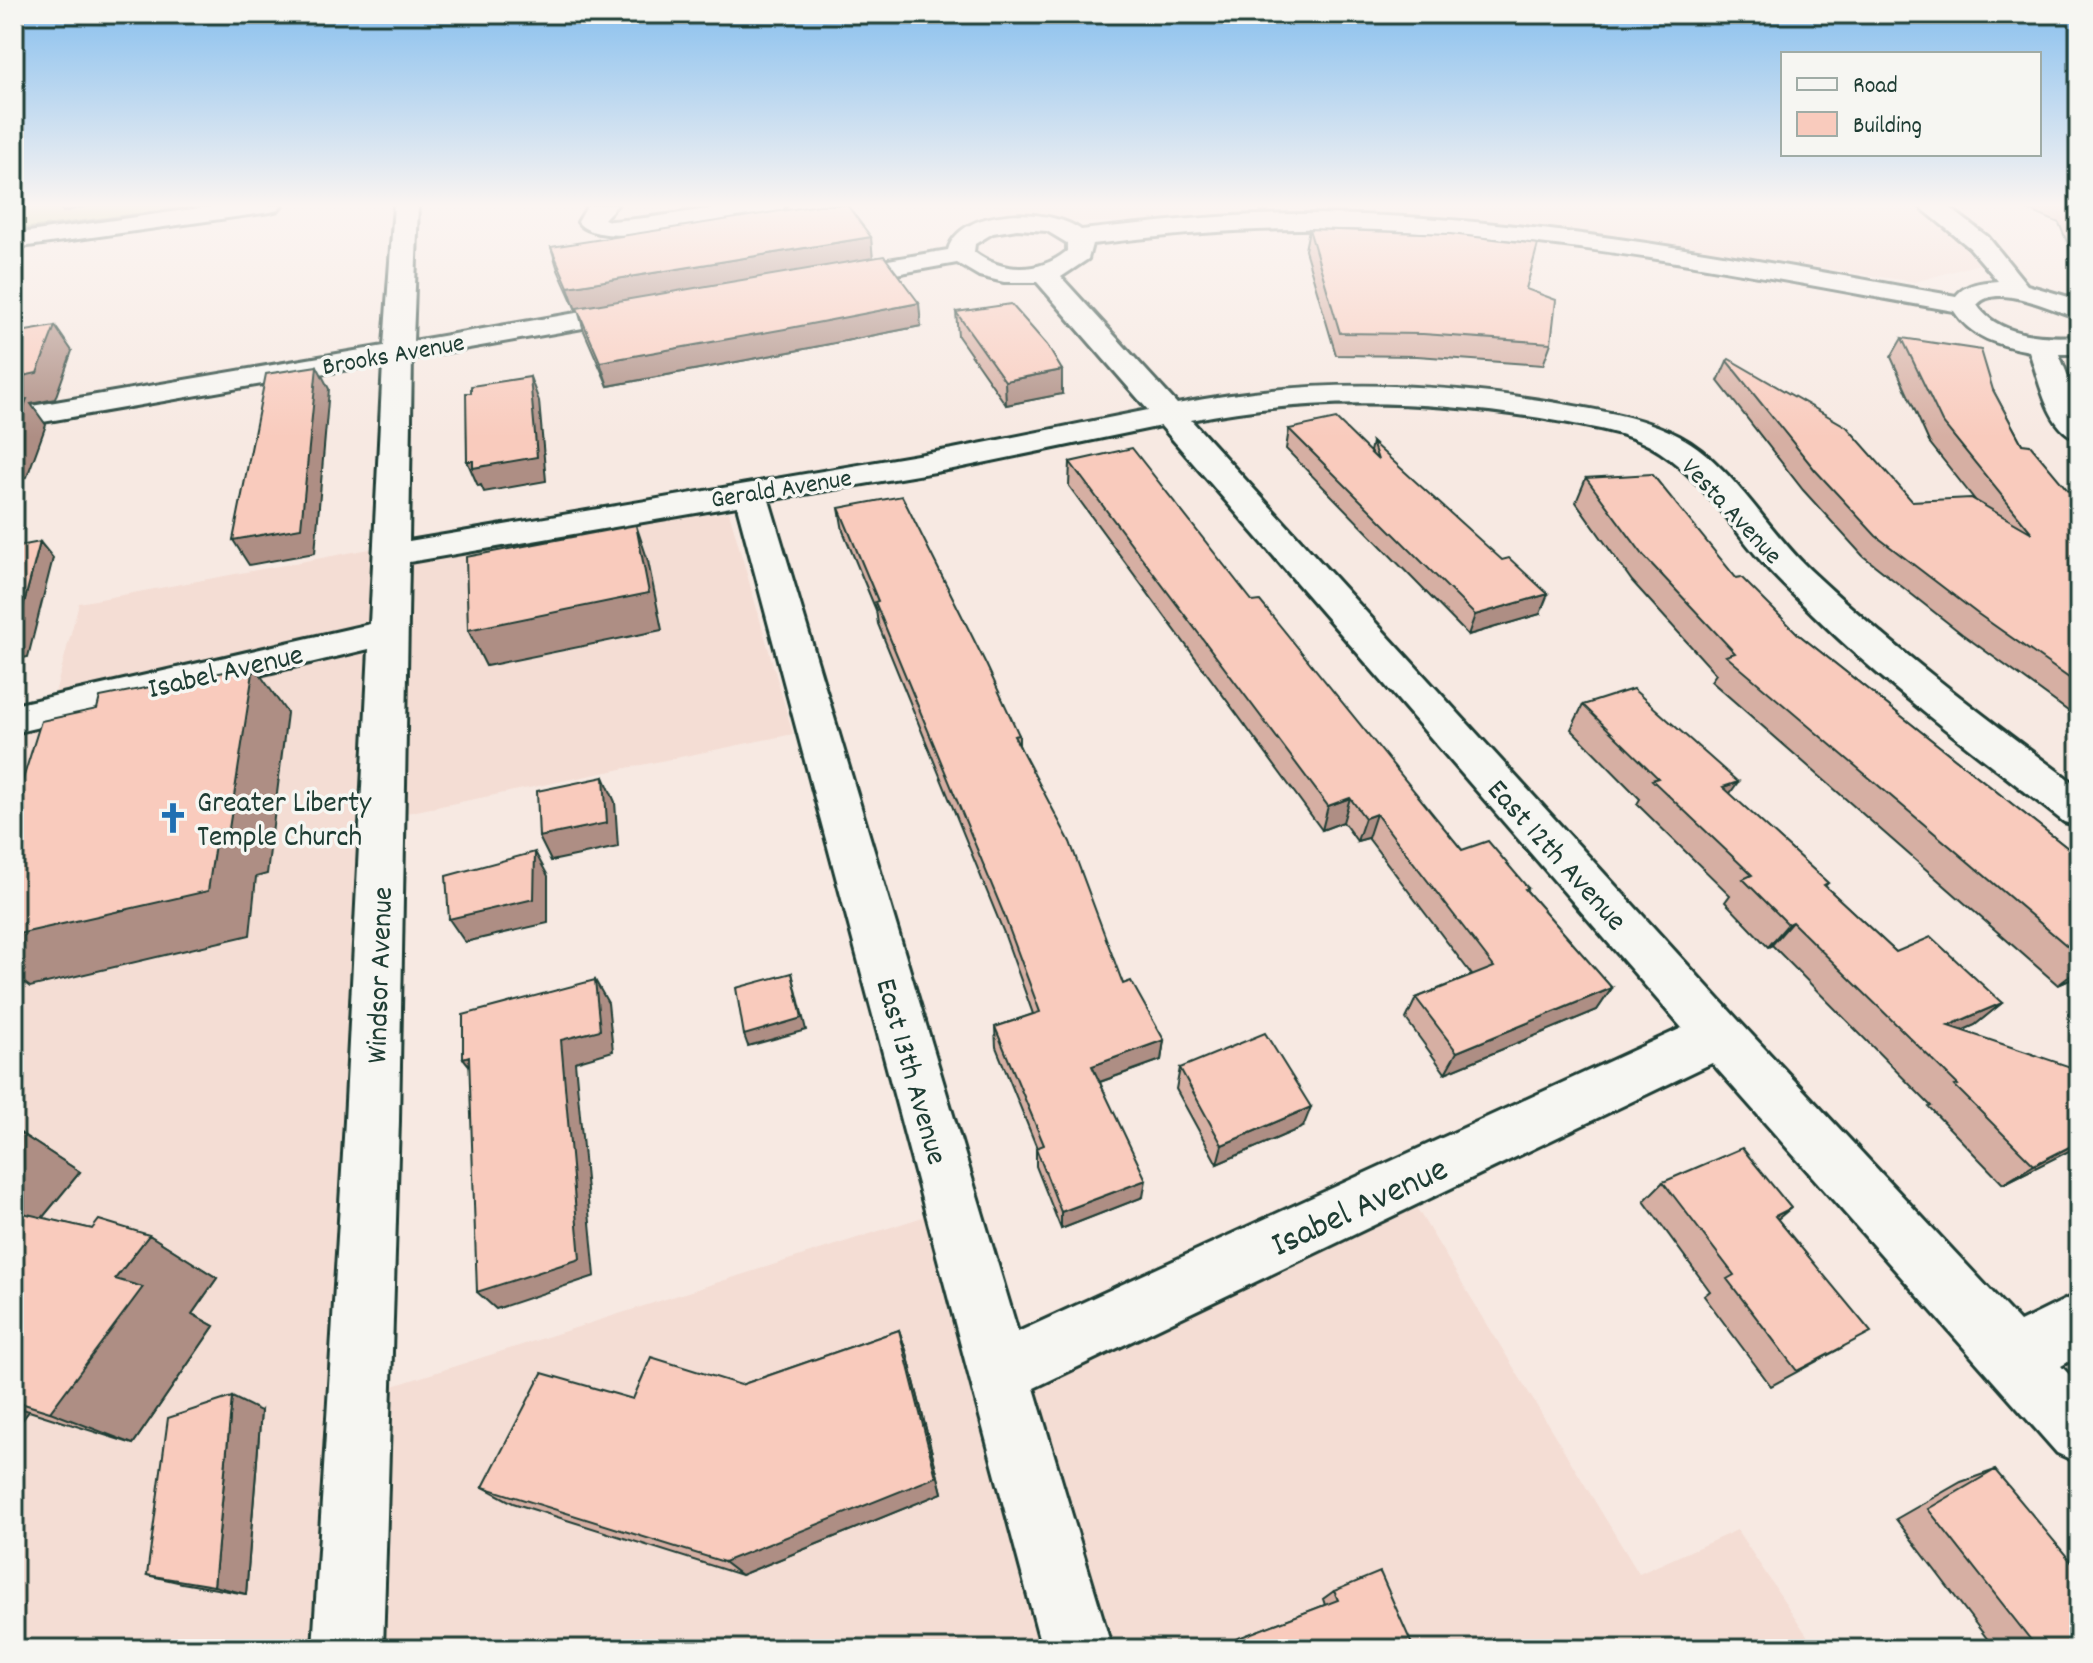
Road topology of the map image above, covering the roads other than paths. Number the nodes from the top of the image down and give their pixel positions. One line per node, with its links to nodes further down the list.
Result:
1 (402, 283): 11 (street, Windsor Avenue)
2 (1051, 283): 12 (street, East 12th Avenue)
3 (1830, 283): 6 (street)
4 (2012, 283): 5 (street)
5 (2018, 291): 6 (street); 8 (street)
6 (1963, 305): 9 (street)
7 (664, 306): 11 (street, Brooks Avenue)
8 (2079, 310)
9 (2041, 345): 10 (street); 14 (street)
10 (2079, 345)
11 (398, 352): 13 (street, Brooks Avenue); 16 (street, Windsor Avenue)
12 (1166, 414): 15 (street, Gerald Avenue); 19 (street, Vesta Avenue); 20 (street, East 12th Avenue)
13 (14, 418)
14 (2079, 430)
15 (750, 492): 16 (street, Gerald Avenue); 23 (street, East 13th Avenue)
16 (393, 554): 17 (street, Windsor Avenue)
17 (389, 632): 18 (street, Isabel Avenue); 25 (street, Windsor Avenue)
18 (14, 719)
19 (2079, 810)
20 (1719, 1035): 22 (street, East 12th Avenue); 23 (street, Isabel Avenue)
21 (2079, 1323): 22 (street)
22 (2014, 1358): 24 (street, East 12th Avenue)
23 (998, 1373): 26 (street, East 13th Avenue)
24 (2079, 1431)
25 (348, 1649)
26 (1077, 1649)

